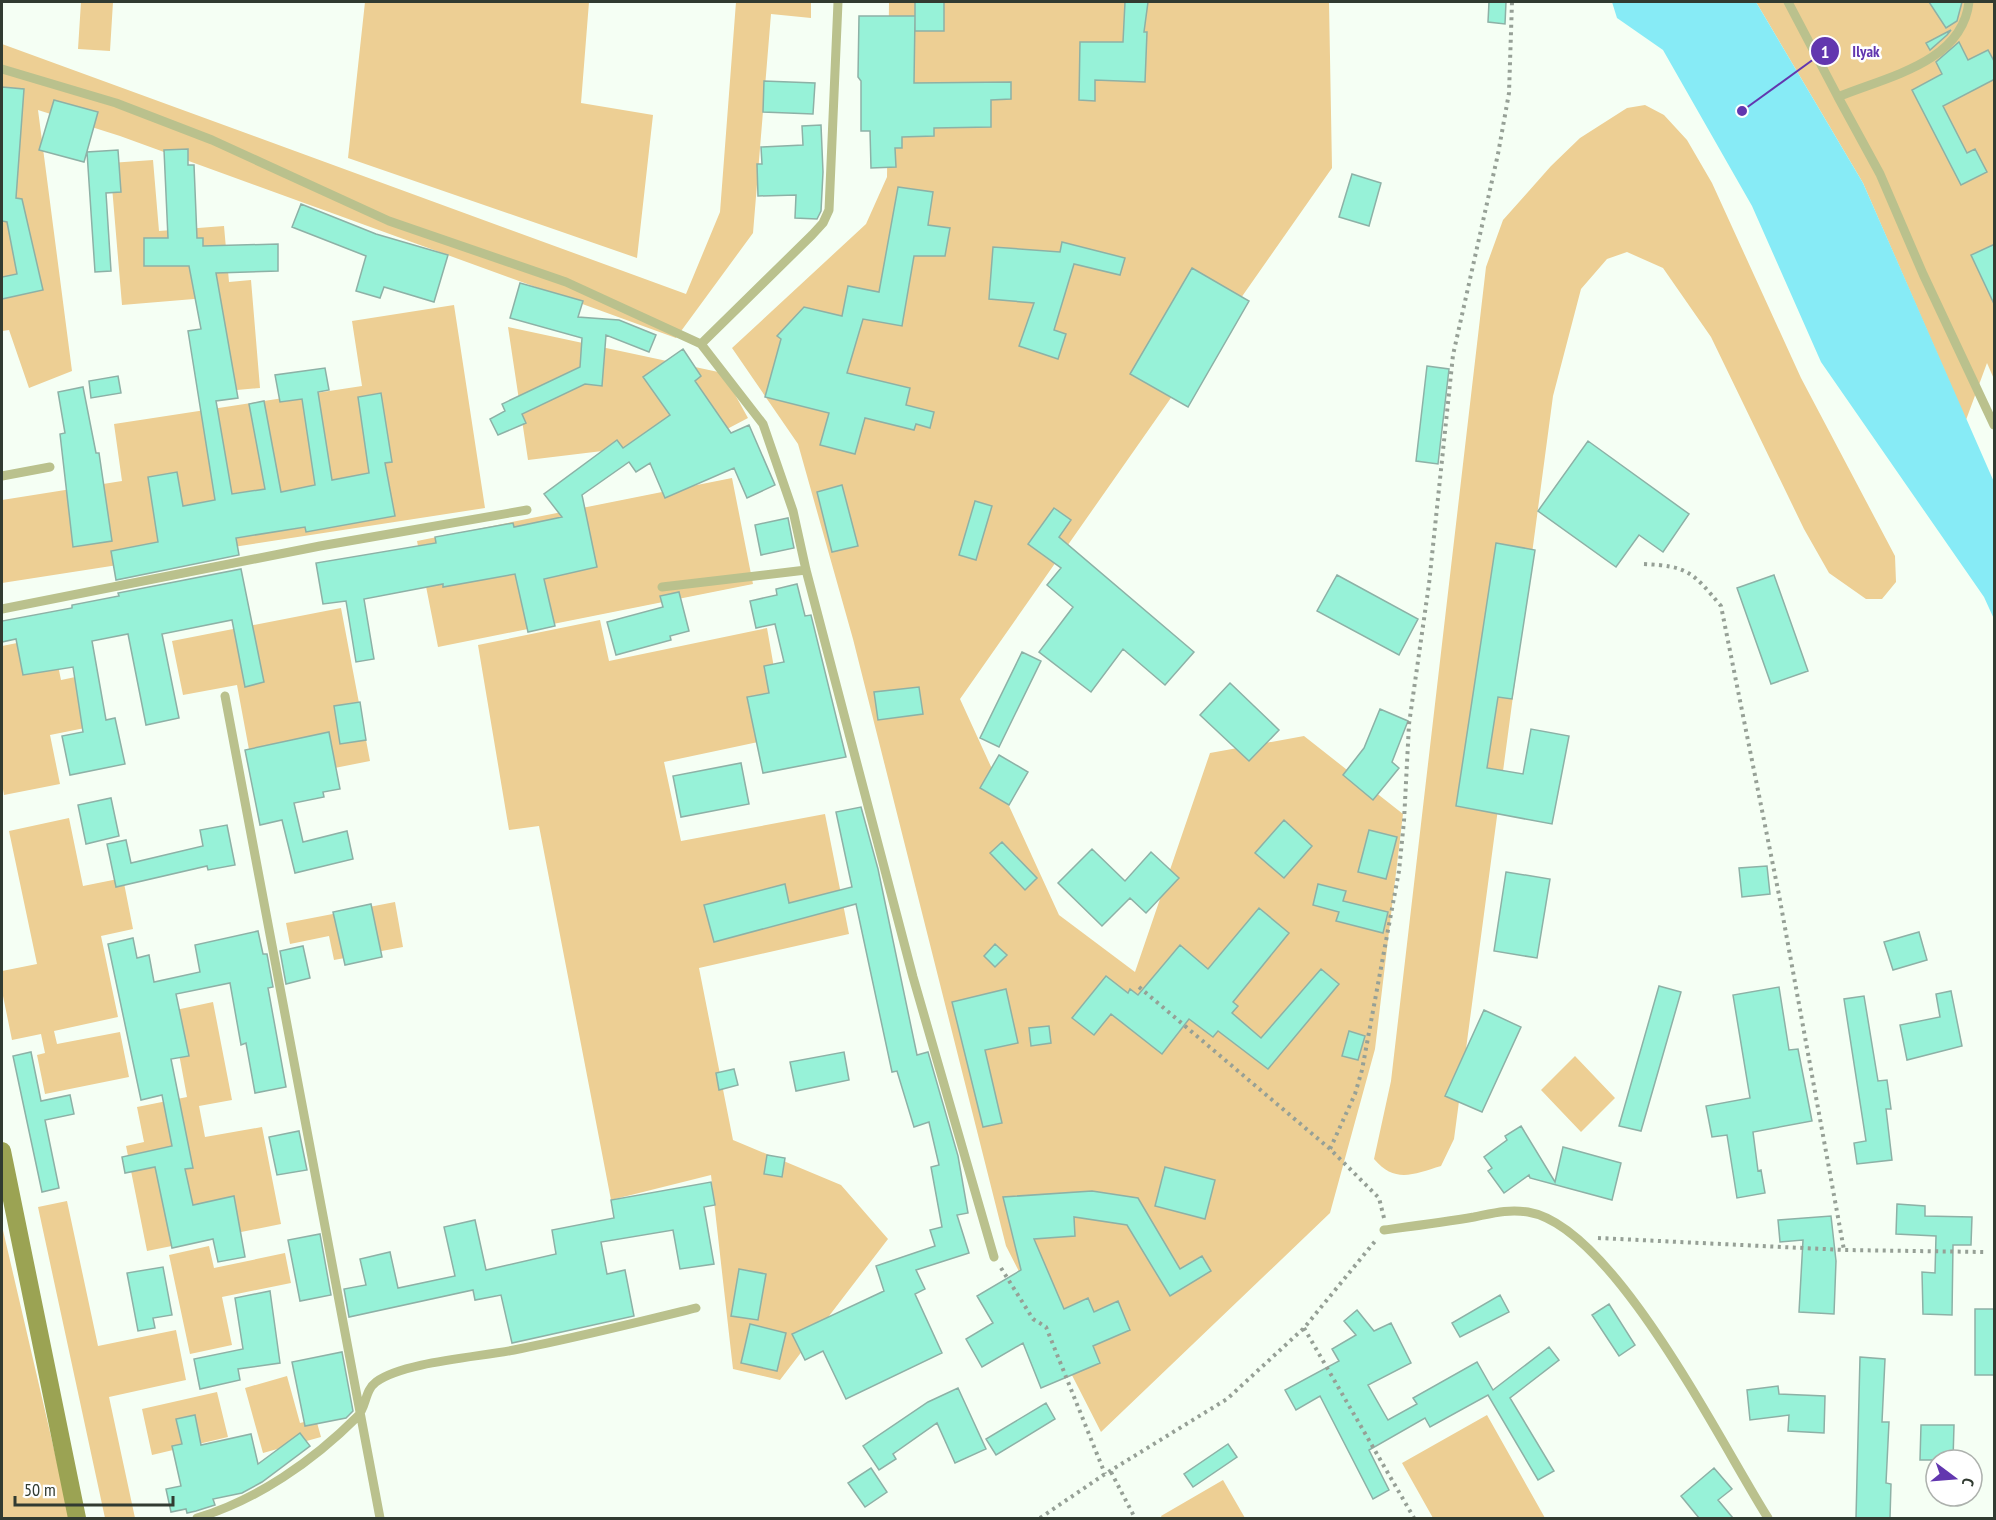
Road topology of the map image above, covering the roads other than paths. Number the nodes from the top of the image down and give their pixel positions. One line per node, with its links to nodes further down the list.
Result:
1 (838, 2): 6 (lane)
2 (1788, 2): 5 (lane)
3 (1969, 2): 5 (lane)
4 (2, 69): 6 (lane)
5 (1838, 97): 7 (lane)
6 (702, 344): 11 (lane)
7 (1995, 425)
8 (50, 467): 9 (lane)
9 (2, 476)
10 (527, 510): 13 (lane)
11 (806, 570): 12 (lane); 17 (lane)
12 (662, 587)
13 (2, 609)
14 (225, 696): 19 (lane)
15 (2, 1160): 20 (street)
16 (1384, 1230): 23 (lane)
17 (994, 1257)
18 (696, 1308): 19 (lane)
19 (360, 1414): 21 (lane); 22 (lane)
20 (77, 1518)
21 (197, 1518)
22 (380, 1518)
23 (1768, 1518)

